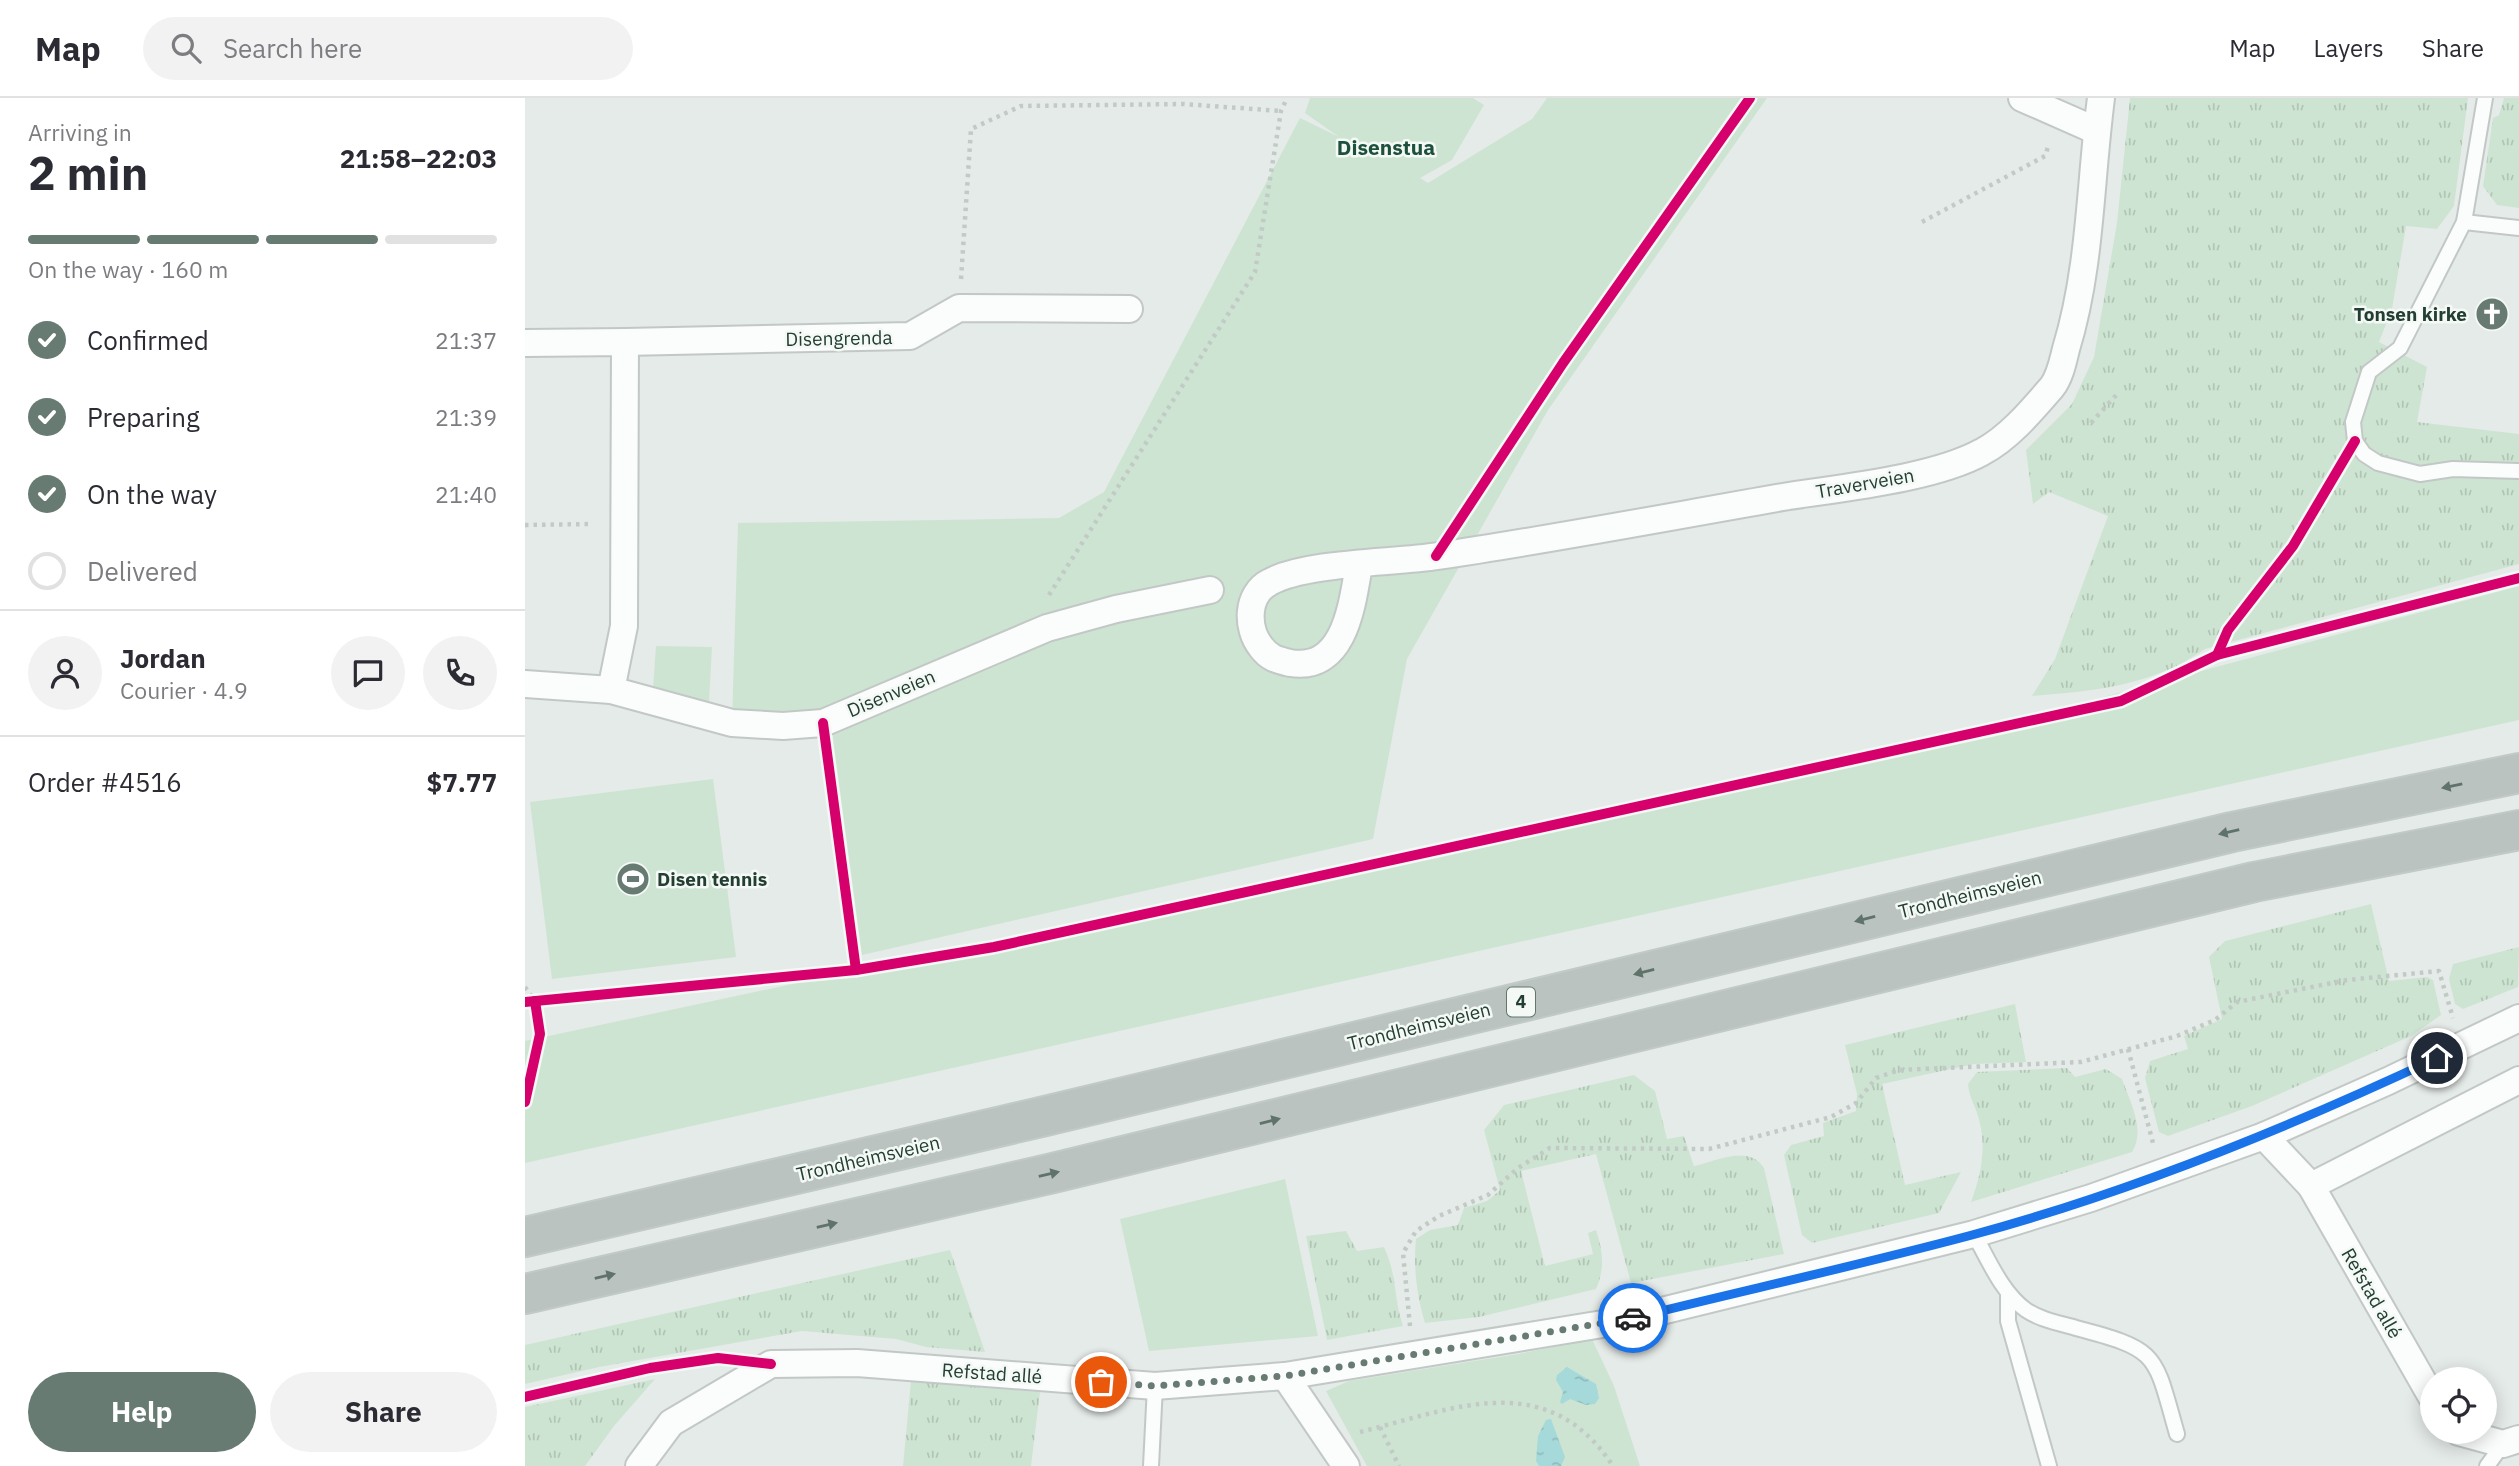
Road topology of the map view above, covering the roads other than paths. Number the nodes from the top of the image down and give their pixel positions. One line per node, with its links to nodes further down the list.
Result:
1 (2022, 98): 4 (street)
2 (2101, 98): 4 (street, Traverveien)
3 (2485, 98): 5 (lane)
4 (2097, 131): 11 (street, Traverveien)
5 (2464, 222): 6 (lane); 10 (lane)
6 (2519, 228)
7 (1129, 309): 8 (street, Disengrenda)
8 (625, 342): 9 (street, Disengrenda); 14 (street)
9 (525, 343)
10 (2519, 471)
11 (1359, 565): 11 (street, Traverveien)
12 (1210, 590): 14 (street, Disenveien)
13 (525, 684): 14 (street, Disenveien)
14 (611, 690)
15 (2519, 773): 22 (highway, Trondheimsveien / 4, one-way to 22)
16 (2519, 830): 24 (highway, one-way to 16)
17 (2519, 1018): 19 (street, Refstad allé)
18 (2519, 1080): 20 (street)
19 (2264, 1136): 20 (street, Refstad allé); 21 (street, Refstad allé)
20 (2311, 1186): 26 (street, Refstad allé)
21 (1974, 1234): 23 (lane); 25 (street, Refstad allé)
22 (525, 1237)
23 (2008, 1293): 28 (lane); 33 (lane)
24 (530, 1294)
25 (1285, 1376): 27 (street, Refstad allé); 32 (street)
26 (2420, 1376)
27 (1155, 1386): 30 (street, Refstad allé); 31 (lane)
28 (2177, 1434)
29 (2511, 1441): 34 (lane)
30 (639, 1466)
31 (1151, 1466)
32 (1346, 1466)
33 (2049, 1466)
34 (2487, 1466)

